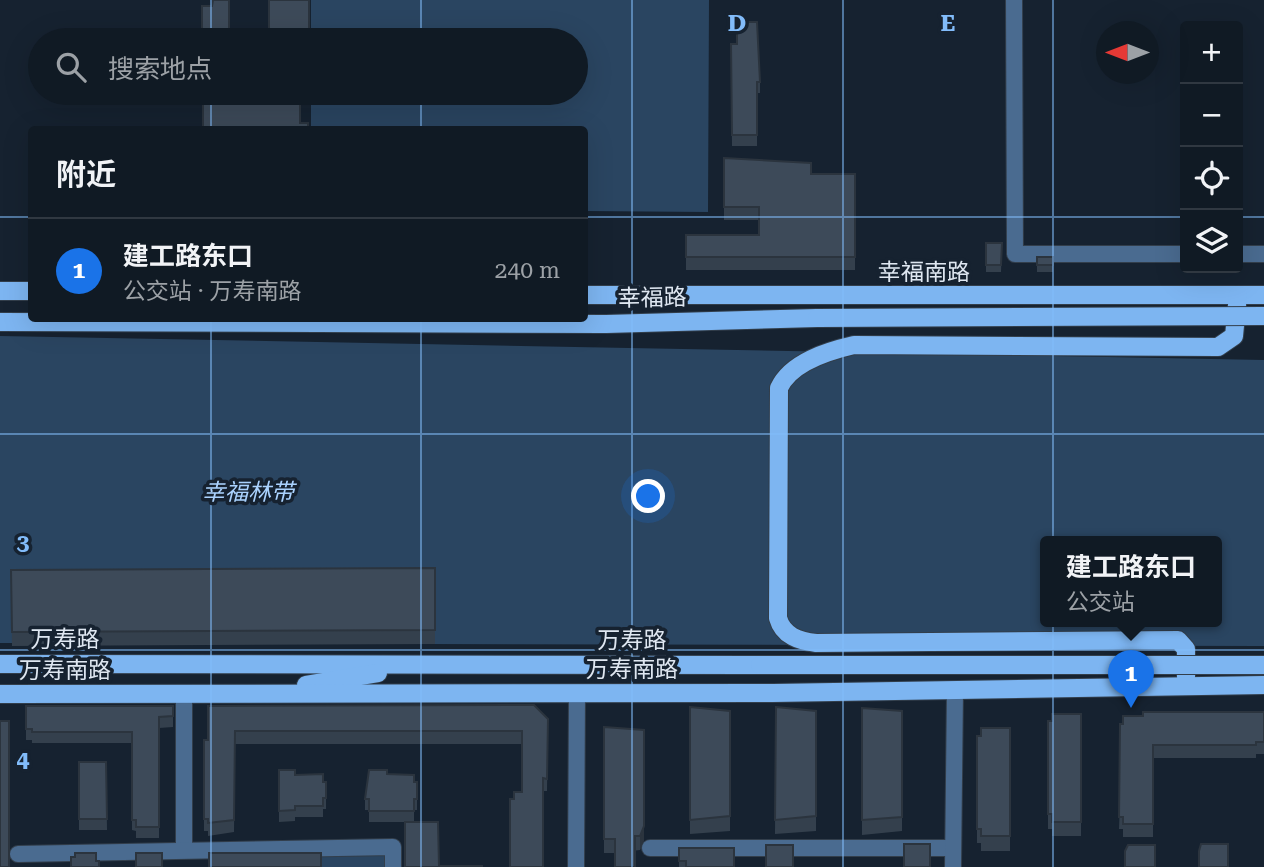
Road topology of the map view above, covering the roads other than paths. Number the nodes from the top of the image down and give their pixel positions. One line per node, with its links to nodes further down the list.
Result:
1 (1014, 0): 2 (street)
2 (1180, 254)
3 (1243, 254): 4 (street)
4 (1264, 254)
5 (0, 291): 6 (main road)
6 (28, 291)
7 (588, 295): 8 (main road, 幸福南路)
8 (1238, 295): 9 (main road, 幸福南路); 17 (main road)
9 (1264, 295)
10 (1264, 316): 13 (main road, 幸福路, bridge)
11 (0, 322): 12 (main road, 幸福路)
12 (28, 322)
13 (387, 322)
14 (0, 664): 15 (main road, 万寿路)
15 (432, 665): 16 (main road, 万寿路, bridge); 22 (main road)
16 (1264, 665)
17 (1186, 685): 18 (main road, 万寿南路); 19 (main road, 万寿南路)
18 (1264, 685)
19 (955, 690): 23 (main road, 万寿南路); 25 (street)
20 (0, 694): 21 (main road, 万寿南路)
21 (184, 694): 22 (main road, 万寿南路); 26 (street)
22 (251, 694): 23 (main road, 万寿南路)
23 (577, 694): 29 (street)
24 (650, 848): 25 (street)
25 (953, 848): 30 (street)
26 (184, 850): 27 (street); 28 (street)
27 (18, 853)
28 (393, 867)
29 (576, 867)
30 (953, 867)

